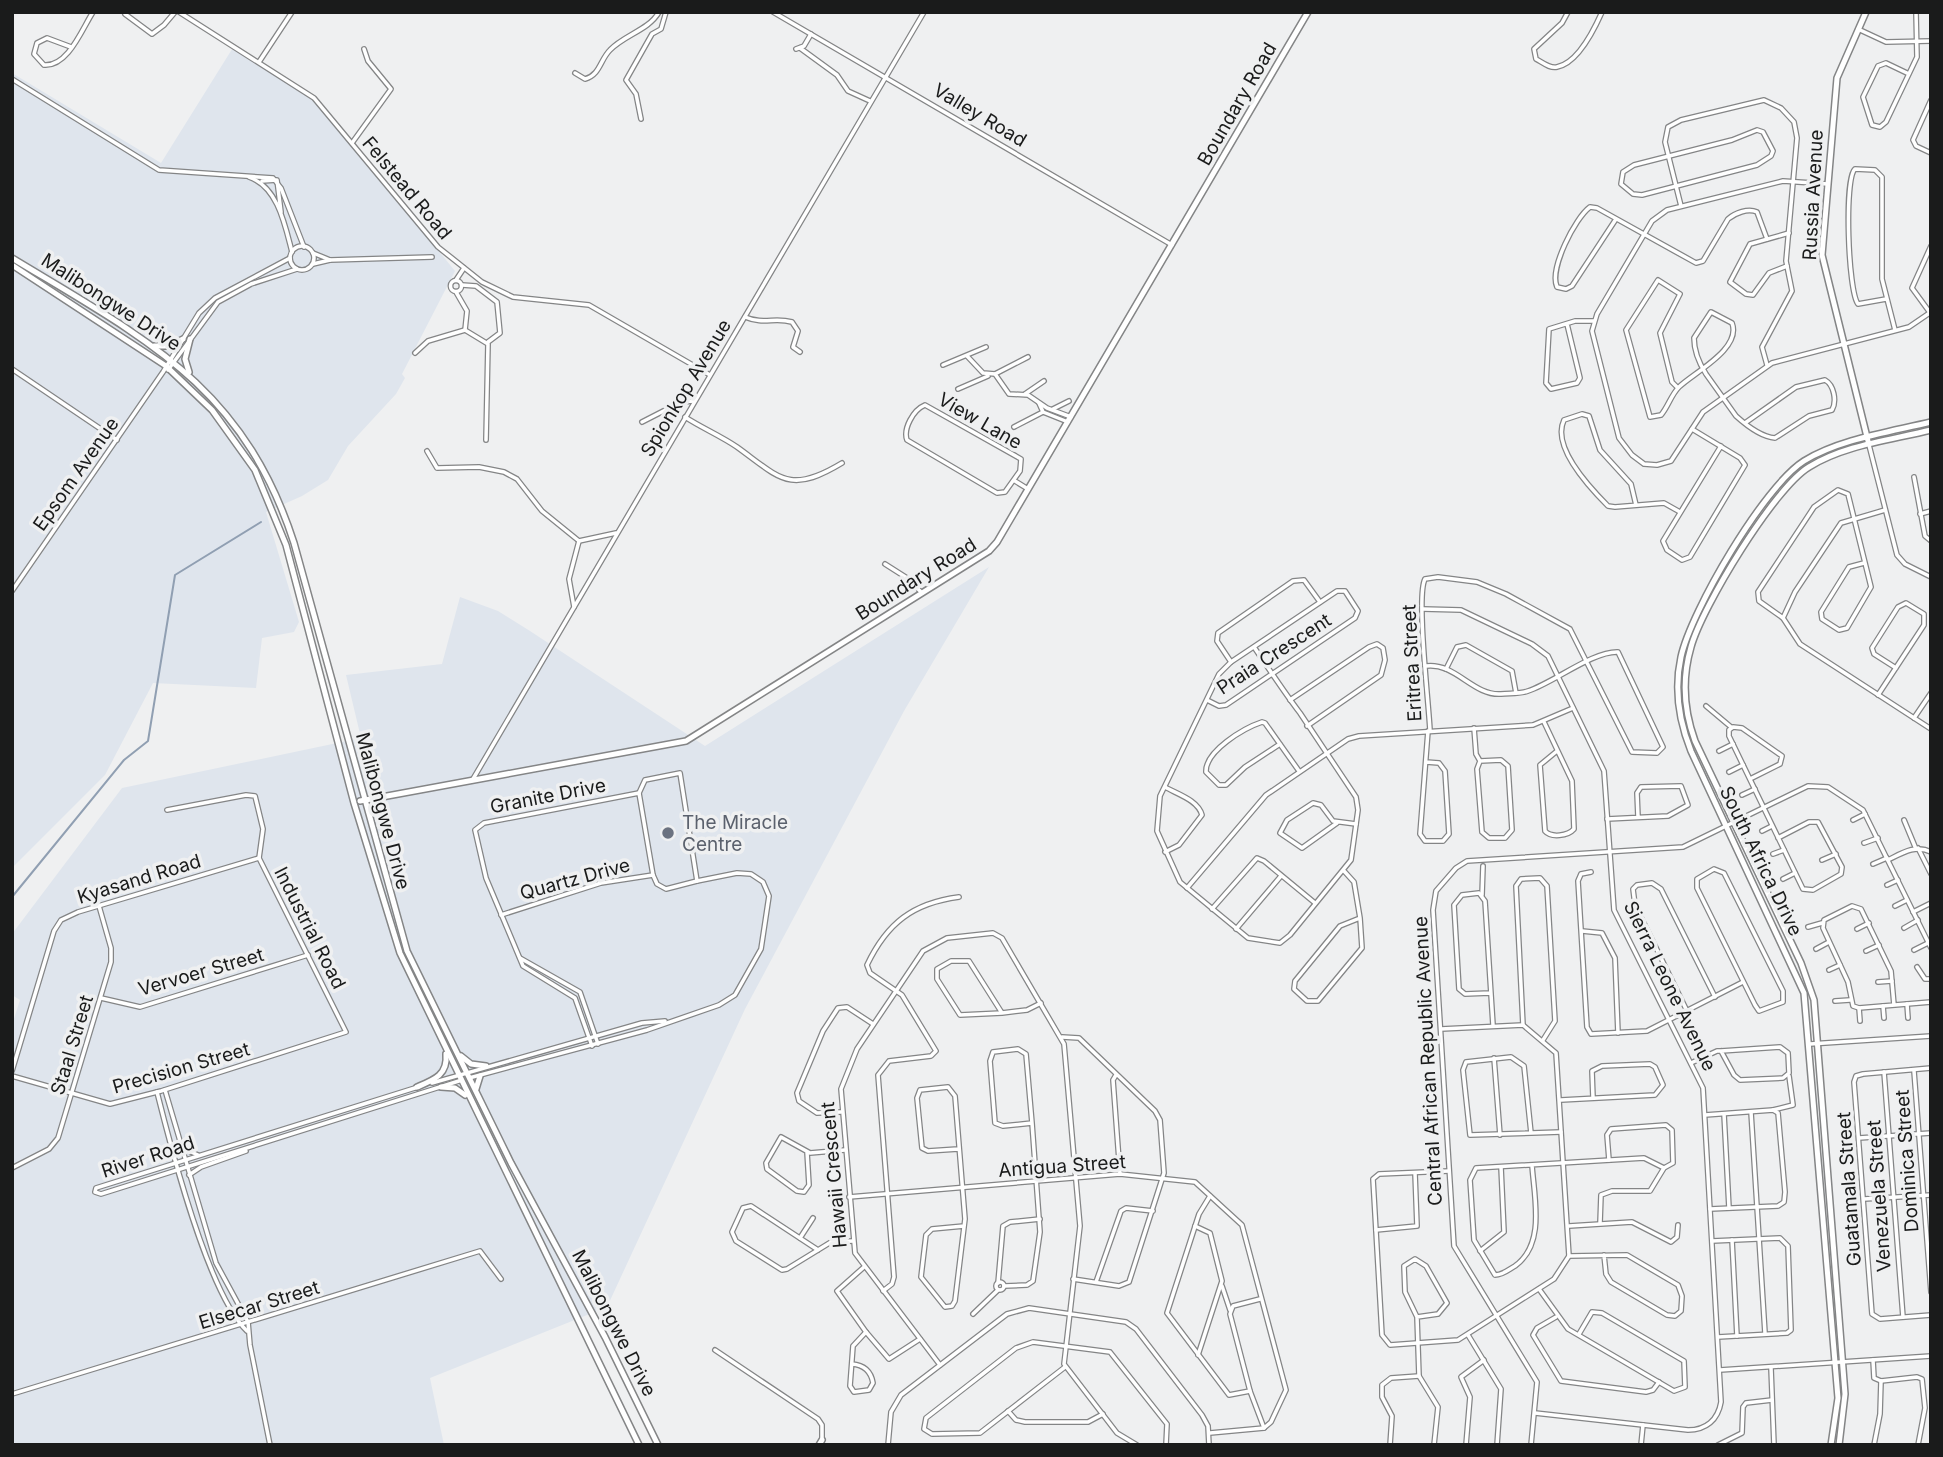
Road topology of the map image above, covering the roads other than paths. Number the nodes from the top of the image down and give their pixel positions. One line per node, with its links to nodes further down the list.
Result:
1 (93, 12): 18 (street)
2 (177, 12): 13 (street); 20 (street, Felstead Road)
3 (292, 12): 20 (street)
4 (659, 12): 21 (street)
5 (666, 12): 27 (street)
6 (773, 12): 15 (street, Valley Road)
7 (924, 12): 23 (street, Spionkop Avenue)
8 (1308, 12): 43 (street, Boundary Road)
9 (1567, 12): 10 (street)
10 (1602, 12)
11 (1866, 12): 14 (street, Russia Avenue)
12 (1916, 12): 17 (street)
13 (125, 14)
14 (1857, 29): 17 (street); 35 (street, Russia Avenue)
15 (811, 34): 23 (street, Valley Road); 26 (street)
16 (1931, 41): 17 (street)
17 (1917, 42): 22 (street)
18 (71, 47): 18 (street)
19 (364, 49): 28 (street)
20 (259, 62): 28 (street, Felstead Road)
21 (575, 73)
22 (1909, 74): 22 (street)
23 (885, 76): 26 (street, Spionkop Avenue); 43 (street, Valley Road)
24 (12, 79): 31 (street)
25 (1931, 100): 29 (street)
26 (870, 101): 61 (street, Spionkop Avenue)
27 (641, 119)
28 (352, 143): 54 (street, Felstead Road)
29 (1931, 153)
30 (1669, 156): 33 (street); 36 (street); 36 (street); 36 (street)
31 (236, 174): 32 (street); 34 (street)
32 (276, 180): 34 (street); 38 (street); 45 (street)
33 (1793, 180): 35 (street); 37 (street); 40 (street)
34 (260, 181): 38 (street)
35 (1828, 184): 69 (street, Russia Avenue)
36 (1674, 187): 37 (street)
37 (1681, 206): 41 (street)
38 (280, 214): 47 (street)
39 (1615, 219): 39 (street); 41 (street)
40 (1789, 233): 42 (street); 53 (street)
41 (1643, 234): 42 (street); 62 (street)
42 (1767, 239): 53 (street)
43 (1172, 245): 96 (street, Boundary Road)
44 (1931, 246): 60 (street)
45 (304, 247): 46 (street); 47 (street)
46 (313, 253): 50 (street); 51 (street)
47 (291, 255): 55 (street); 67 (street)
48 (432, 257): 50 (street)
49 (12, 258): 70 (street, Malibongwe Drive)
50 (330, 260): 51 (street)
51 (313, 264): 55 (street)
52 (12, 265): 79 (street, Malibongwe Drive)
53 (1787, 266): 78 (street)
54 (464, 268): 56 (street); 83 (street, Felstead Road)
55 (298, 269): 66 (street)
56 (457, 280): 57 (street); 58 (street)
57 (462, 285): 58 (street); 68 (street)
58 (456, 292): 64 (street)
59 (1886, 299): 59 (street); 65 (street)
60 (1930, 313): 65 (street)
61 (745, 317): 72 (street); 83 (street, Spionkop Avenue)
62 (1594, 321): 63 (street); 101 (street)
63 (1567, 324): 63 (street)
64 (465, 330): 68 (street); 73 (street)
65 (1895, 330): 69 (street)
66 (190, 338): 76 (street); 84 (street)
67 (183, 339): 70 (street); 76 (street)
68 (488, 342): 104 (street)
69 (1843, 344): 78 (street); 105 (street, Russia Avenue)
70 (154, 346): 76 (street, Malibongwe Drive)
71 (986, 347): 74 (street)
72 (800, 352)
73 (415, 353)
74 (967, 356): 77 (street); 82 (street)
75 (1028, 357): 82 (street)
76 (173, 360): 79 (street); 84 (street, Malibongwe Drive)
77 (943, 365)
78 (1767, 365): 89 (street)
79 (168, 367): 103 (street, Epsom Avenue); 169 (street, Malibongwe Drive)
80 (12, 369): 103 (street)
81 (1704, 371): 81 (street); 86 (street); 89 (street)
82 (992, 374): 87 (street); 88 (street)
83 (710, 375): 90 (street, Spionkop Avenue)
84 (191, 376): 168 (street, Malibongwe Drive)
85 (1044, 381): 88 (street)
86 (1678, 388): 86 (street)
87 (958, 389)
88 (1025, 394): 92 (street)
89 (1723, 397): 99 (street); 101 (street)
90 (694, 401): 95 (street, Spionkop Avenue); 97 (street)
91 (1069, 401): 93 (street)
92 (1039, 403): 93 (street); 94 (street)
93 (1052, 411): 94 (street); 96 (street)
94 (1043, 412): 100 (street)
95 (685, 417): 108 (street); 118 (street, Spionkop Avenue)
96 (1069, 419): 111 (street, Boundary Road)
97 (642, 422)
98 (1931, 422): 105 (street, South Africa Drive)
99 (1745, 423): 99 (street)
100 (1014, 427)
101 (1691, 429): 106 (street)
102 (1931, 429): 105 (street, South Africa Drive)
103 (117, 440): 124 (street, Epsom Avenue)
104 (486, 440)
105 (1868, 442): 113 (street); 179 (street, South Africa Drive)
106 (1721, 446): 115 (street); 115 (street)
107 (427, 451): 119 (street)
108 (842, 463)
109 (1914, 477): 116 (street)
110 (1015, 481): 110 (street, View Lane); 111 (street, View Lane)
111 (1028, 489): 125 (street, Boundary Road)
112 (1636, 505): 112 (street); 115 (street)
113 (1885, 510): 117 (street); 123 (street)
114 (1931, 511): 116 (street)
115 (1681, 512)
116 (1920, 514): 120 (street)
117 (1854, 518): 121 (street); 129 (street); 129 (street)
118 (616, 533): 119 (street); 127 (street, Spionkop Avenue)
119 (579, 541): 127 (street)
120 (1931, 541)
121 (1864, 563): 121 (street)
122 (885, 564): 125 (street)
123 (1931, 577)
124 (12, 591)
125 (922, 593): 162 (street, Boundary Road)
126 (1321, 602): 130 (street); 131 (street); 136 (street, Praia Crescent)
127 (573, 607): 162 (street, Spionkop Avenue)
128 (1423, 609): 132 (street, Eritrea Street); 133 (street, Eritrea Street); 137 (street, Sierra Leone Avenue)
129 (1783, 618): 140 (street)
130 (1254, 647): 131 (street); 136 (street)
131 (1231, 662): 141 (street)
132 (1588, 662): 132 (street); 137 (street)
133 (1426, 666): 135 (street); 151 (street, Eritrea Street)
134 (1896, 668): 134 (street); 140 (street)
135 (1446, 669): 138 (street); 138 (street)
136 (1272, 673): 141 (street, Praia Crescent); 142 (street)
137 (1558, 677): 138 (street); 144 (street, Sierra Leone Avenue)
138 (1516, 693)
139 (1931, 693): 145 (street)
140 (1878, 695): 145 (street)
141 (1207, 700): 164 (street)
142 (1290, 700): 147 (street); 147 (street)
143 (1706, 706): 148 (street)
144 (1573, 708): 146 (street); 174 (street, Sierra Leone Avenue)
145 (1914, 718): 150 (street)
146 (1544, 721): 149 (street); 154 (street)
147 (1307, 726): 156 (street)
148 (1731, 727): 153 (street); 163 (street)
149 (1474, 728): 151 (street); 157 (street)
150 (1931, 729)
151 (1429, 731): 156 (street); 158 (street, Eritrea Street)
152 (1280, 744): 152 (street); 160 (street)
153 (1733, 744): 155 (street); 159 (street)
154 (1557, 751): 154 (street)
155 (1719, 751)
156 (1326, 754): 160 (street); 178 (street)
157 (1480, 761): 157 (street)
158 (1426, 762): 158 (street, Eritrea Street)
159 (1744, 765): 161 (street); 163 (street)
160 (1299, 772): 207 (street)
161 (1730, 772)
162 (473, 779): 168 (street, Boundary Road)
163 (1750, 779): 165 (street)
164 (1165, 787): 187 (street); 187 (street)
165 (1755, 789): 167 (street); 170 (street)
166 (639, 793): 201 (street); 205 (street); 217 (street, Granite Drive)
167 (1742, 795)
168 (363, 800): 169 (street, Boundary Road); 275 (street, Malibongwe Drive)
169 (354, 803): 277 (street, Malibongwe Drive)
170 (1764, 807): 172 (street, Central African Republic Avenue); 179 (street, Central African Republic Avenue); 180 (street)
171 (167, 810): 192 (street, Industrial Road)
172 (1866, 814): 175 (street); 183 (street)
173 (1639, 817): 173 (street); 174 (street)
174 (1607, 819): 189 (street, Sierra Leone Avenue)
175 (1853, 820)
176 (1904, 820): 185 (street)
177 (1336, 823): 177 (street); 178 (street)
178 (1357, 824): 197 (street)
179 (1730, 824): 189 (street, Central African Republic Avenue); 273 (street, South Africa Drive); 274 (street, South Africa Drive)
180 (1772, 826): 181 (street); 182 (street)
181 (1762, 831)
182 (1778, 838): 186 (street); 191 (street)
183 (1878, 838): 184 (street); 193 (street)
184 (1864, 843)
185 (1917, 849): 188 (street); 193 (street); 200 (street)
186 (1784, 850): 190 (street); 199 (street)
187 (1165, 852): 207 (street)
188 (1931, 852)
189 (1609, 853): 259 (street, Sierra Leone Avenue); 265 (street, Central African Republic Avenue)
190 (1773, 854)
191 (1836, 855): 194 (street); 199 (street)
192 (259, 858): 213 (street, Kyasand Road); 233 (street, Industrial Road)
193 (1887, 859): 195 (street); 204 (street)
194 (1822, 860)
195 (1873, 864)
196 (1483, 866): 208 (street)
197 (1344, 871): 211 (street); 218 (street)
198 (1591, 872): 226 (street)
199 (1796, 873): 203 (street)
200 (1931, 874)
201 (653, 875): 205 (street, Quartz Drive); 217 (street, Quartz Drive)
202 (1281, 876): 211 (street); 215 (street); 224 (street)
203 (1783, 879)
204 (1898, 880): 206 (street); 210 (street)
205 (697, 881): 258 (street)
206 (1887, 885)
207 (1187, 888): 215 (street)
208 (1482, 895): 243 (street); 243 (street)
209 (960, 897): 242 (street)
210 (1907, 900): 214 (street); 216 (street)
211 (1315, 903): 224 (street)
212 (1931, 903): 216 (street)
213 (99, 906): 245 (street, Staal Street); 285 (street, Kyasand Road)
214 (1895, 906)
215 (1212, 909): 224 (street)
216 (1913, 912): 219 (street)
217 (501, 915): 234 (street, Granite Drive)
218 (1360, 918): 218 (street)
219 (1917, 920): 223 (street); 229 (street)
220 (1822, 923): 221 (street); 222 (street); 227 (street)
221 (1869, 923): 225 (street); 228 (street)
222 (1808, 927)
223 (1904, 928)
224 (1236, 929)
225 (1857, 929)
226 (1582, 931): 266 (street); 266 (street)
227 (1829, 942): 230 (street); 235 (street)
228 (1879, 945): 232 (street); 239 (street)
229 (1930, 946): 231 (street)
230 (1816, 949)
231 (1914, 950)
232 (1866, 951)
233 (308, 955): 245 (street, Vervoer Street); 261 (street, Industrial Road)
234 (520, 958): 267 (street); 270 (street, Granite Drive)
235 (1840, 965): 237 (street); 246 (street)
236 (1917, 967): 238 (street)
237 (1829, 970)
238 (1931, 979)
239 (1892, 981): 241 (street); 251 (street)
240 (1743, 982): 240 (street); 244 (street)
241 (1878, 982)
242 (896, 990): 249 (street, Hawaii Crescent); 262 (street, Hawaii Crescent); 337 (street)
243 (1490, 993): 263 (street)
244 (1715, 997): 254 (street); 254 (street)
245 (101, 998): 296 (street, Staal Street)
246 (1850, 1000): 247 (street); 253 (street)
247 (1835, 1001)
248 (1931, 1002): 250 (street)
249 (1041, 1003): 255 (street); 269 (street, Hawaii Crescent)
250 (1908, 1004): 251 (street); 257 (street)
251 (1894, 1005): 252 (street)
252 (1882, 1006): 253 (street); 256 (street)
253 (1859, 1008): 260 (street)
254 (1687, 1011): 259 (street)
255 (1002, 1013): 255 (street)
256 (1884, 1018)
257 (1908, 1018)
258 (665, 1021): 267 (street, River Road); 272 (street, River Road)
259 (1669, 1021): 266 (street); 280 (street, Sierra Leone Avenue)
260 (1860, 1021)
261 (341, 1023): 293 (street, Precision Street)
262 (873, 1024): 301 (street, Hawaii Crescent); 301 (street)
263 (1493, 1025): 264 (street); 265 (street)
264 (1523, 1025): 271 (street); 271 (street)
265 (1441, 1029): 329 (street, Central African Republic Avenue)
266 (1618, 1033)
267 (595, 1036): 270 (street, River Road); 272 (street)
268 (1931, 1036): 274 (street)
269 (1062, 1037): 288 (street); 334 (street, Hawaii Crescent)
270 (588, 1038): 276 (street, Granite Drive); 281 (street, River Road)
271 (1543, 1040): 299 (street)
272 (598, 1044): 276 (street, River Road)
273 (1810, 1044): 274 (street); 402 (street, South Africa Drive)
274 (1818, 1044): 403 (street, South Africa Drive)
275 (452, 1045): 281 (street); 287 (street, Malibongwe Drive)
276 (592, 1045): 289 (street, River Road)
277 (445, 1049): 290 (street, Malibongwe Drive); 291 (street)
278 (1721, 1051): 280 (street); 286 (street); 286 (street)
279 (1494, 1058): 307 (street); 310 (street); 310 (street)
280 (1691, 1063): 304 (street, Sierra Leone Avenue)
281 (486, 1066): 287 (street, River Road)
282 (1931, 1068): 283 (street, Guatamala Street)
283 (1914, 1070): 284 (street, Guatamala Street); 309 (street, Dominica Street)
284 (1884, 1072): 311 (street, Venezuela Street); 312 (street, Guatamala Street)
285 (12, 1074): 296 (street, Precision Street)
286 (1789, 1074): 300 (street)
287 (468, 1075): 289 (street, River Road); 290 (street, River Road); 294 (street, Malibongwe Drive)
288 (1116, 1075): 331 (street); 333 (street)
289 (480, 1076): 294 (street)
290 (459, 1078): 291 (street, River Road); 292 (street, River Road); 298 (street, Malibongwe Drive)
291 (417, 1087): 318 (street, River Road)
292 (441, 1087): 298 (street); 314 (street, River Road)
293 (165, 1090): 295 (street, Precision Street); 313 (street)
294 (476, 1091): 424 (street, Malibongwe Drive)
295 (158, 1092): 296 (street, Precision Street); 321 (street)
296 (72, 1094): 326 (street, Staal Street)
297 (1593, 1098): 297 (street); 299 (street)
298 (470, 1100): 423 (street, Malibongwe Drive)
299 (1561, 1100): 306 (street)
300 (1773, 1110): 302 (street); 344 (street)
301 (841, 1112): 316 (street, Hawaii Crescent)
302 (1751, 1112): 303 (street); 344 (street)
303 (1724, 1114): 304 (street); 345 (street)
304 (1705, 1115): 346 (street, Sierra Leone Avenue)
305 (1032, 1123): 305 (street); 335 (street)
306 (1562, 1132): 307 (street); 322 (street)
307 (1531, 1133): 310 (street)
308 (1931, 1133): 309 (street)
309 (1919, 1134): 311 (street); 338 (street, Dominica Street)
310 (1500, 1135)
311 (1889, 1136): 312 (street); 342 (street, Venezuela Street)
312 (1859, 1138): 343 (street, Guatamala Street)
313 (181, 1147): 318 (street); 319 (street)
314 (250, 1148): 324 (street, River Road); 332 (street)
315 (958, 1149): 315 (street); 336 (street)
316 (845, 1150): 317 (street); 341 (street, Hawaii Crescent)
317 (807, 1152): 317 (street)
318 (198, 1155): 319 (street, River Road)
319 (184, 1159): 321 (street, River Road); 324 (street)
320 (1609, 1160): 322 (street); 327 (street); 327 (street)
321 (177, 1161): 328 (street); 328 (street, River Road)
322 (1564, 1162): 323 (street); 354 (street)
323 (1532, 1165): 325 (street); 362 (street)
324 (186, 1167): 328 (street, River Road); 332 (street)
325 (1501, 1167): 362 (street); 362 (street)
326 (12, 1168)
327 (1664, 1168): 350 (street)
328 (179, 1169): 386 (street)
329 (1449, 1171): 330 (street); 381 (street, Central African Republic Avenue)
330 (1415, 1173): 355 (street); 355 (street)
331 (1120, 1174): 333 (street, Antigua Street); 334 (street, Antigua Street)
332 (189, 1175): 385 (street)
333 (1162, 1177): 340 (street, Antigua Street); 347 (street)
334 (1076, 1178): 335 (street, Antigua Street); 367 (street, Hawaii Crescent)
335 (1037, 1181): 336 (street, Antigua Street); 349 (street)
336 (962, 1187): 337 (street, Antigua Street); 352 (street)
337 (887, 1193): 341 (street, Antigua Street); 374 (street)
338 (1924, 1195): 339 (street); 342 (street); 375 (street, Dominica Street)
339 (1931, 1195)
340 (1210, 1196): 353 (street); 376 (street, Antigua Street)
341 (849, 1197): 359 (street, Hawaii Crescent)
342 (1893, 1197): 343 (street); 384 (street, Venezuela Street)
343 (1864, 1199): 384 (street, Guatamala Street)
344 (1758, 1207): 345 (street); 357 (street)
345 (1729, 1208): 346 (street)
346 (1710, 1209): 360 (street, Sierra Leone Avenue)
347 (1153, 1210): 368 (street); 368 (street)
348 (814, 1218): 356 (street)
349 (1040, 1219): 369 (street); 371 (street)
350 (1600, 1223): 351 (street); 354 (street)
351 (1678, 1225)
352 (964, 1226): 352 (street)
353 (1195, 1226): 370 (street); 398 (street)
354 (1569, 1226): 364 (street)
355 (1376, 1230): 395 (street)
356 (800, 1238): 361 (street); 361 (street)
357 (1759, 1239): 358 (street); 390 (street); 390 (street)
358 (1732, 1240): 360 (street); 393 (street)
359 (853, 1241): 361 (street); 365 (street, Hawaii Crescent)
360 (1712, 1241): 392 (street, Sierra Leone Avenue)
361 (818, 1250)
362 (1480, 1251)
363 (1604, 1255): 363 (street); 364 (street)
364 (1569, 1256): 372 (street)
365 (864, 1267): 374 (street, Hawaii Crescent); 388 (street)
366 (501, 1279): 385 (street, Elsecar Street)
367 (1073, 1279): 368 (street); 378 (street, Hawaii Crescent)
368 (1096, 1282)
369 (998, 1283): 371 (street); 373 (street)
370 (1221, 1284): 377 (street); 398 (street)
371 (1004, 1286): 373 (street)
372 (1539, 1289): 381 (street); 382 (street)
373 (998, 1290): 379 (street)
374 (883, 1292): 394 (street, Hawaii Crescent)
375 (1931, 1292)
376 (1260, 1299): 377 (street); 419 (street, Antigua Street)
377 (1230, 1310): 412 (street)
378 (1067, 1313): 396 (street, Hawaii Crescent); 405 (street); 420 (street)
379 (973, 1314)
380 (1931, 1315): 384 (street, Guatamala Street)
381 (1497, 1316): 391 (street); 416 (street, Central African Republic Avenue)
382 (1557, 1316): 389 (street); 411 (street)
383 (1417, 1317): 383 (street); 395 (street)
384 (1903, 1317)
385 (248, 1322): 386 (street, Elsecar Street); 387 (street)
386 (240, 1324): 387 (street); 413 (street, Elsecar Street)
387 (247, 1331): 422 (street)
388 (866, 1332): 394 (street); 404 (street)
389 (1579, 1334): 411 (street); 411 (street)
390 (1765, 1334): 393 (street)
391 (1468, 1335): 395 (street); 400 (street)
392 (1718, 1336): 393 (street); 408 (street, Sierra Leone Avenue)
393 (1737, 1336)
394 (920, 1339): 405 (street, Hawaii Crescent)
395 (1417, 1344): 409 (street)
396 (1064, 1346): 406 (street, Hawaii Crescent); 415 (street); 427 (street)
397 (715, 1350): 421 (street)
398 (1198, 1355): 412 (street)
399 (1931, 1356): 401 (street)
400 (1484, 1360): 431 (street); 432 (street)
401 (1873, 1360): 403 (street); 410 (street)
402 (1835, 1363): 403 (street); 407 (street); 437 (street, South Africa Drive)
403 (1842, 1363): 438 (street, South Africa Drive)
404 (852, 1364): 404 (street)
405 (940, 1365): 425 (street)
406 (1065, 1367): 415 (street); 417 (street)
407 (1771, 1368): 408 (street); 414 (street)
408 (1720, 1370): 418 (street, Sierra Leone Avenue)
409 (1419, 1376): 429 (street); 430 (street)
410 (1881, 1381): 439 (street); 440 (street)
411 (1659, 1382)
412 (1250, 1391): 419 (street)
413 (12, 1394)
414 (1772, 1400): 435 (street); 436 (street)
415 (1008, 1411): 417 (street)
416 (1535, 1413): 418 (street, Sierra Leone Avenue); 433 (street, Central African Republic Avenue)
417 (1103, 1414): 426 (street)
418 (1643, 1425): 434 (street)
419 (1264, 1428): 420 (street)
420 (1210, 1433): 428 (street)
421 (821, 1443)
422 (270, 1445)
423 (639, 1445)
424 (657, 1445)
425 (888, 1445)
426 (1136, 1445)
427 (1166, 1445)
428 (1209, 1445)
429 (1390, 1445)
430 (1434, 1445)
431 (1466, 1445)
432 (1497, 1445)
433 (1531, 1445)
434 (1641, 1445)
435 (1718, 1445)
436 (1774, 1445)
437 (1831, 1445)
438 (1839, 1445)
439 (1874, 1445)
440 (1918, 1445)

